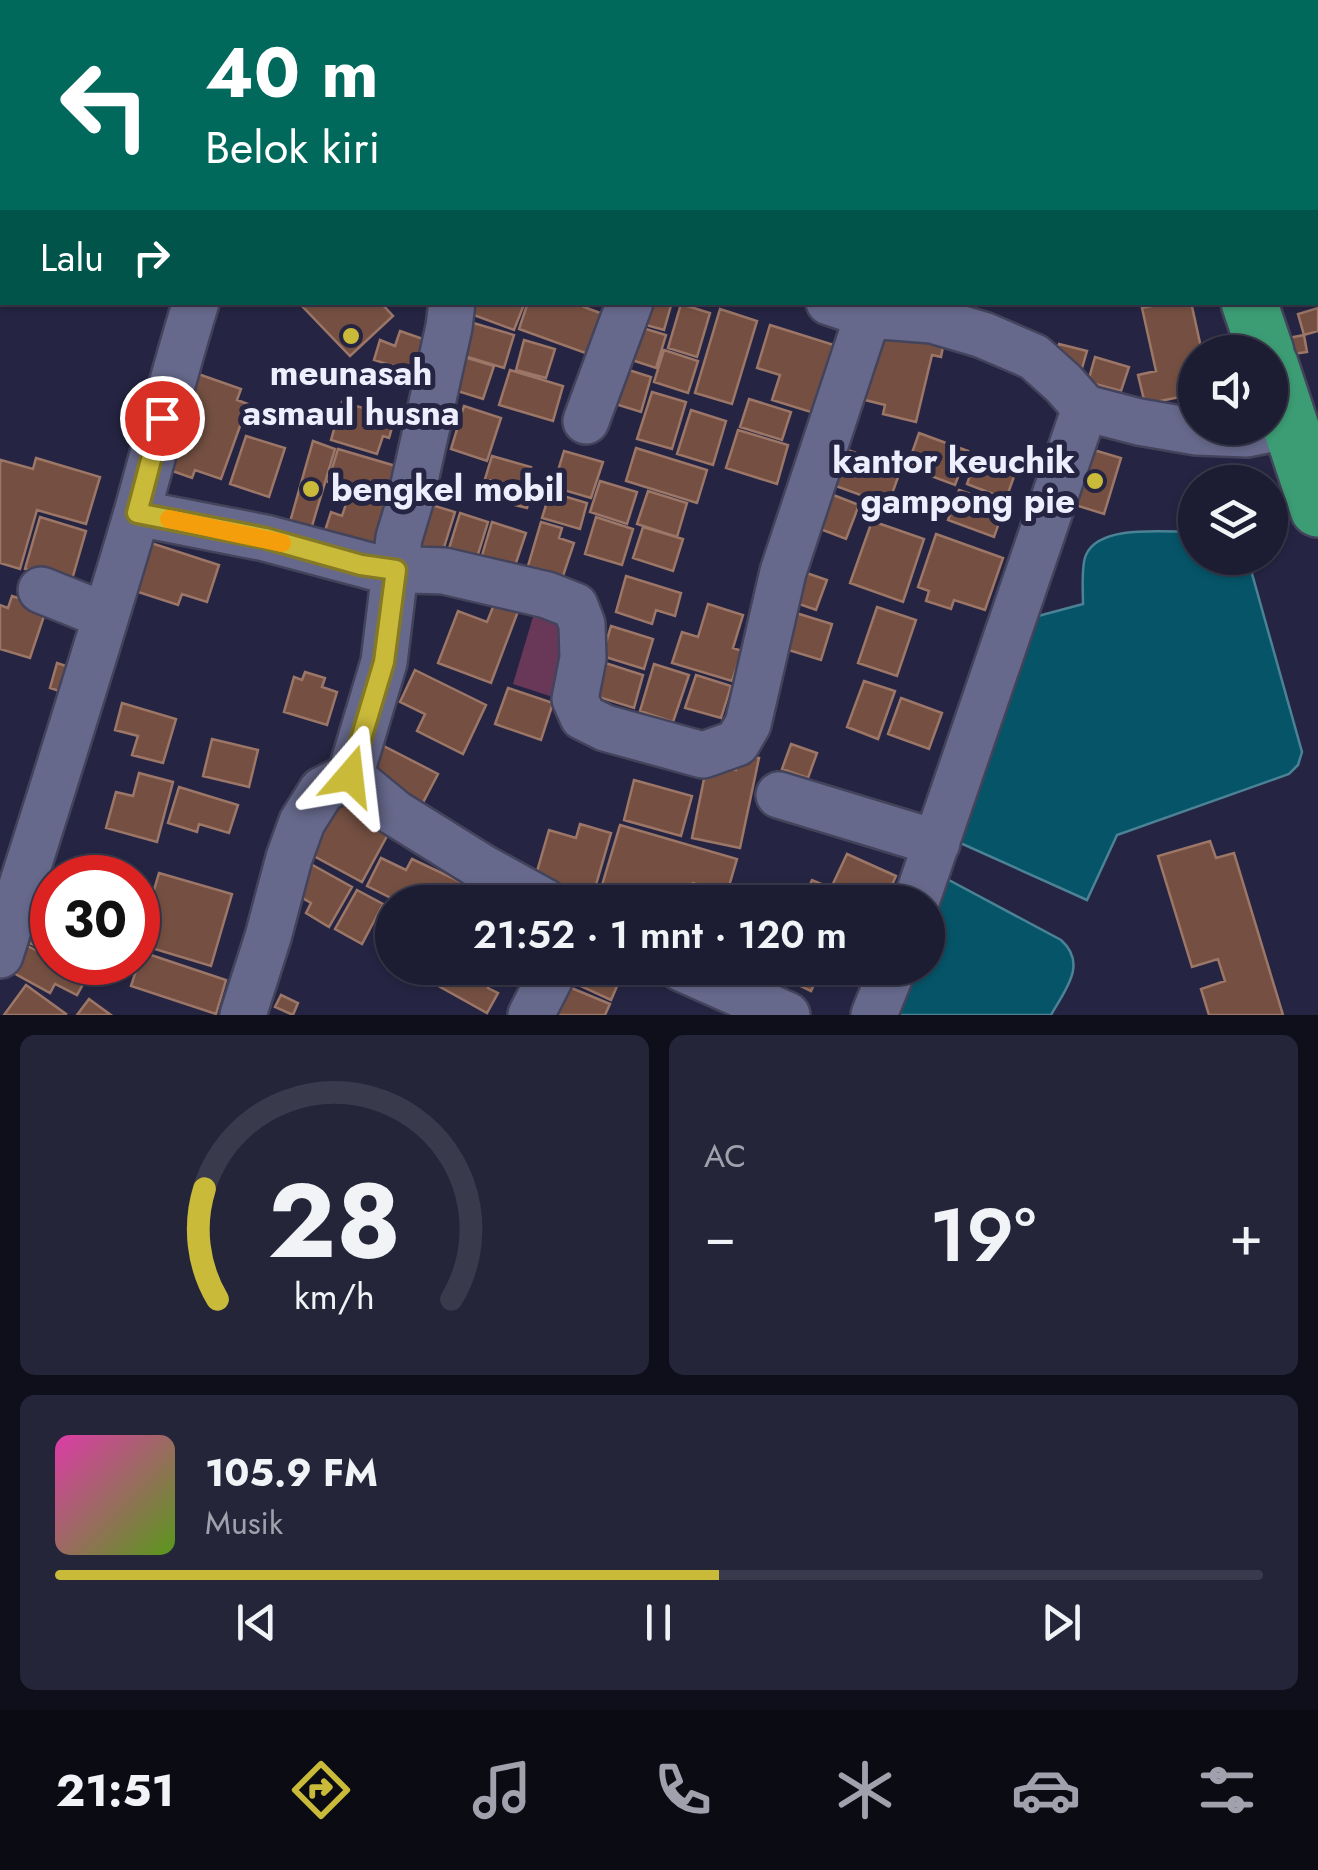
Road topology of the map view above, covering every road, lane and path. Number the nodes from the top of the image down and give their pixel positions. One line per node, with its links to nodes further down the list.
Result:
1 (195, 305): 12 (street)
2 (452, 305): 13 (street)
3 (629, 305): 9 (street)
4 (1250, 305): 6 (highway)
5 (849, 308): 7 (street); 13 (street)
6 (1260, 335)
7 (1085, 408): 10 (street); 18 (street)
8 (1288, 417): 10 (highway)
9 (586, 421)
10 (1291, 426): 11 (highway)
11 (1318, 510)
12 (137, 513): 13 (street); 15 (street)
13 (396, 570): 16 (street)
14 (41, 590): 15 (street)
15 (106, 616): 21 (street)
16 (350, 776): 19 (street); 25 (street)
17 (779, 795): 18 (street)
18 (937, 843): 20 (street)
19 (514, 885)
20 (922, 885)
21 (0, 955)
22 (546, 985): 26 (street)
23 (718, 985): 27 (street)
24 (886, 985): 28 (street)
25 (243, 1015)
26 (531, 1015)
27 (786, 1015)
28 (874, 1015)

